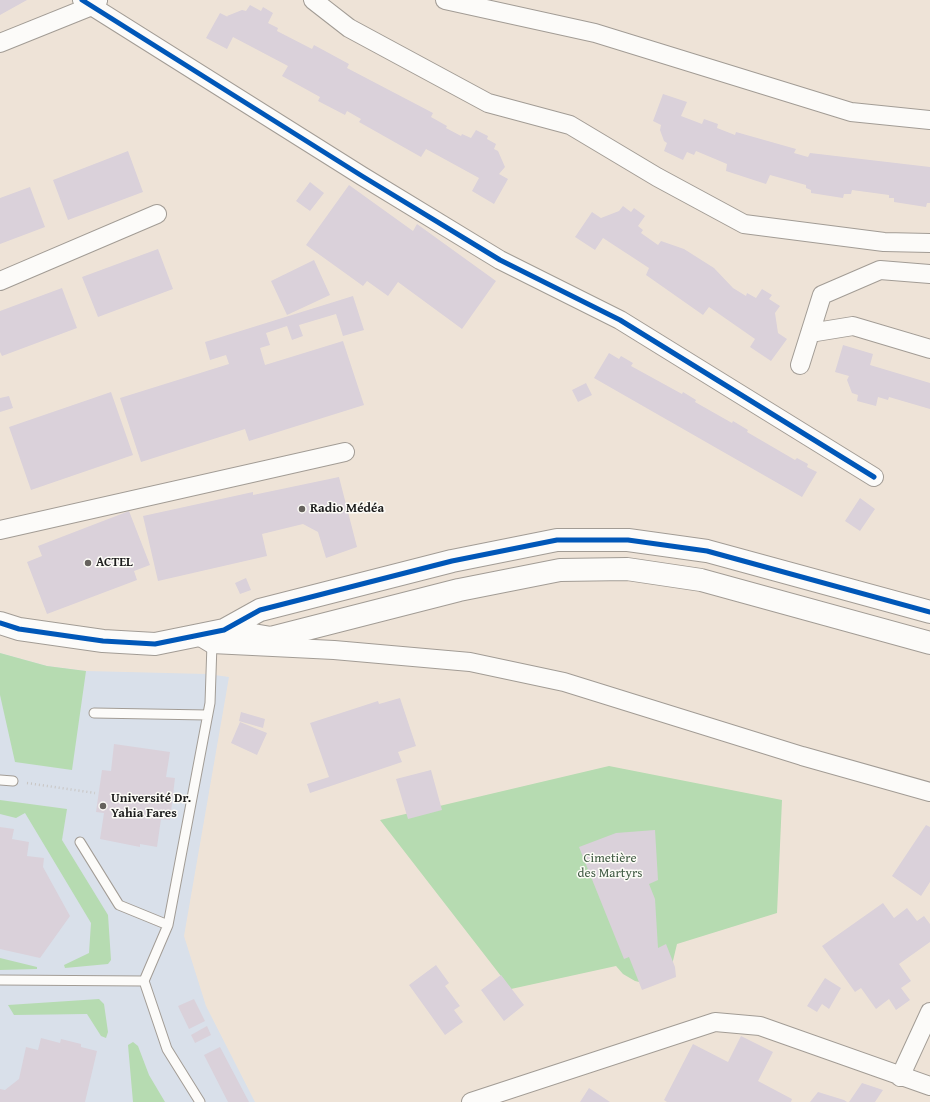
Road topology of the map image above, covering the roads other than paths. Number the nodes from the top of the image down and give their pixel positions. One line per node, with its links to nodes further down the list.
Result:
1 (313, 0): 7 (street)
2 (445, 0): 5 (street)
3 (91, 2): 4 (street); 14 (street)
4 (0, 43)
5 (930, 120)
6 (156, 214): 9 (street)
7 (930, 243)
8 (930, 274): 10 (street)
9 (0, 280)
10 (810, 333): 11 (street); 12 (street)
11 (930, 349)
12 (800, 365)
13 (345, 452): 15 (street)
14 (874, 477)
15 (0, 530)
16 (930, 612): 18 (street)
17 (0, 623): 18 (street)
18 (211, 636): 19 (street); 21 (lane); 24 (street)
19 (930, 643)
20 (94, 713): 21 (lane)
21 (207, 715): 26 (lane)
22 (0, 780): 23 (lane)
23 (13, 781)
24 (930, 792)
25 (80, 842): 26 (lane)
26 (168, 925): 28 (lane)
27 (0, 980): 28 (lane)
28 (144, 980): 32 (lane)
29 (930, 1012): 30 (street)
30 (900, 1077): 31 (street); 33 (street)
31 (929, 1082)
32 (200, 1102)
33 (471, 1102)

